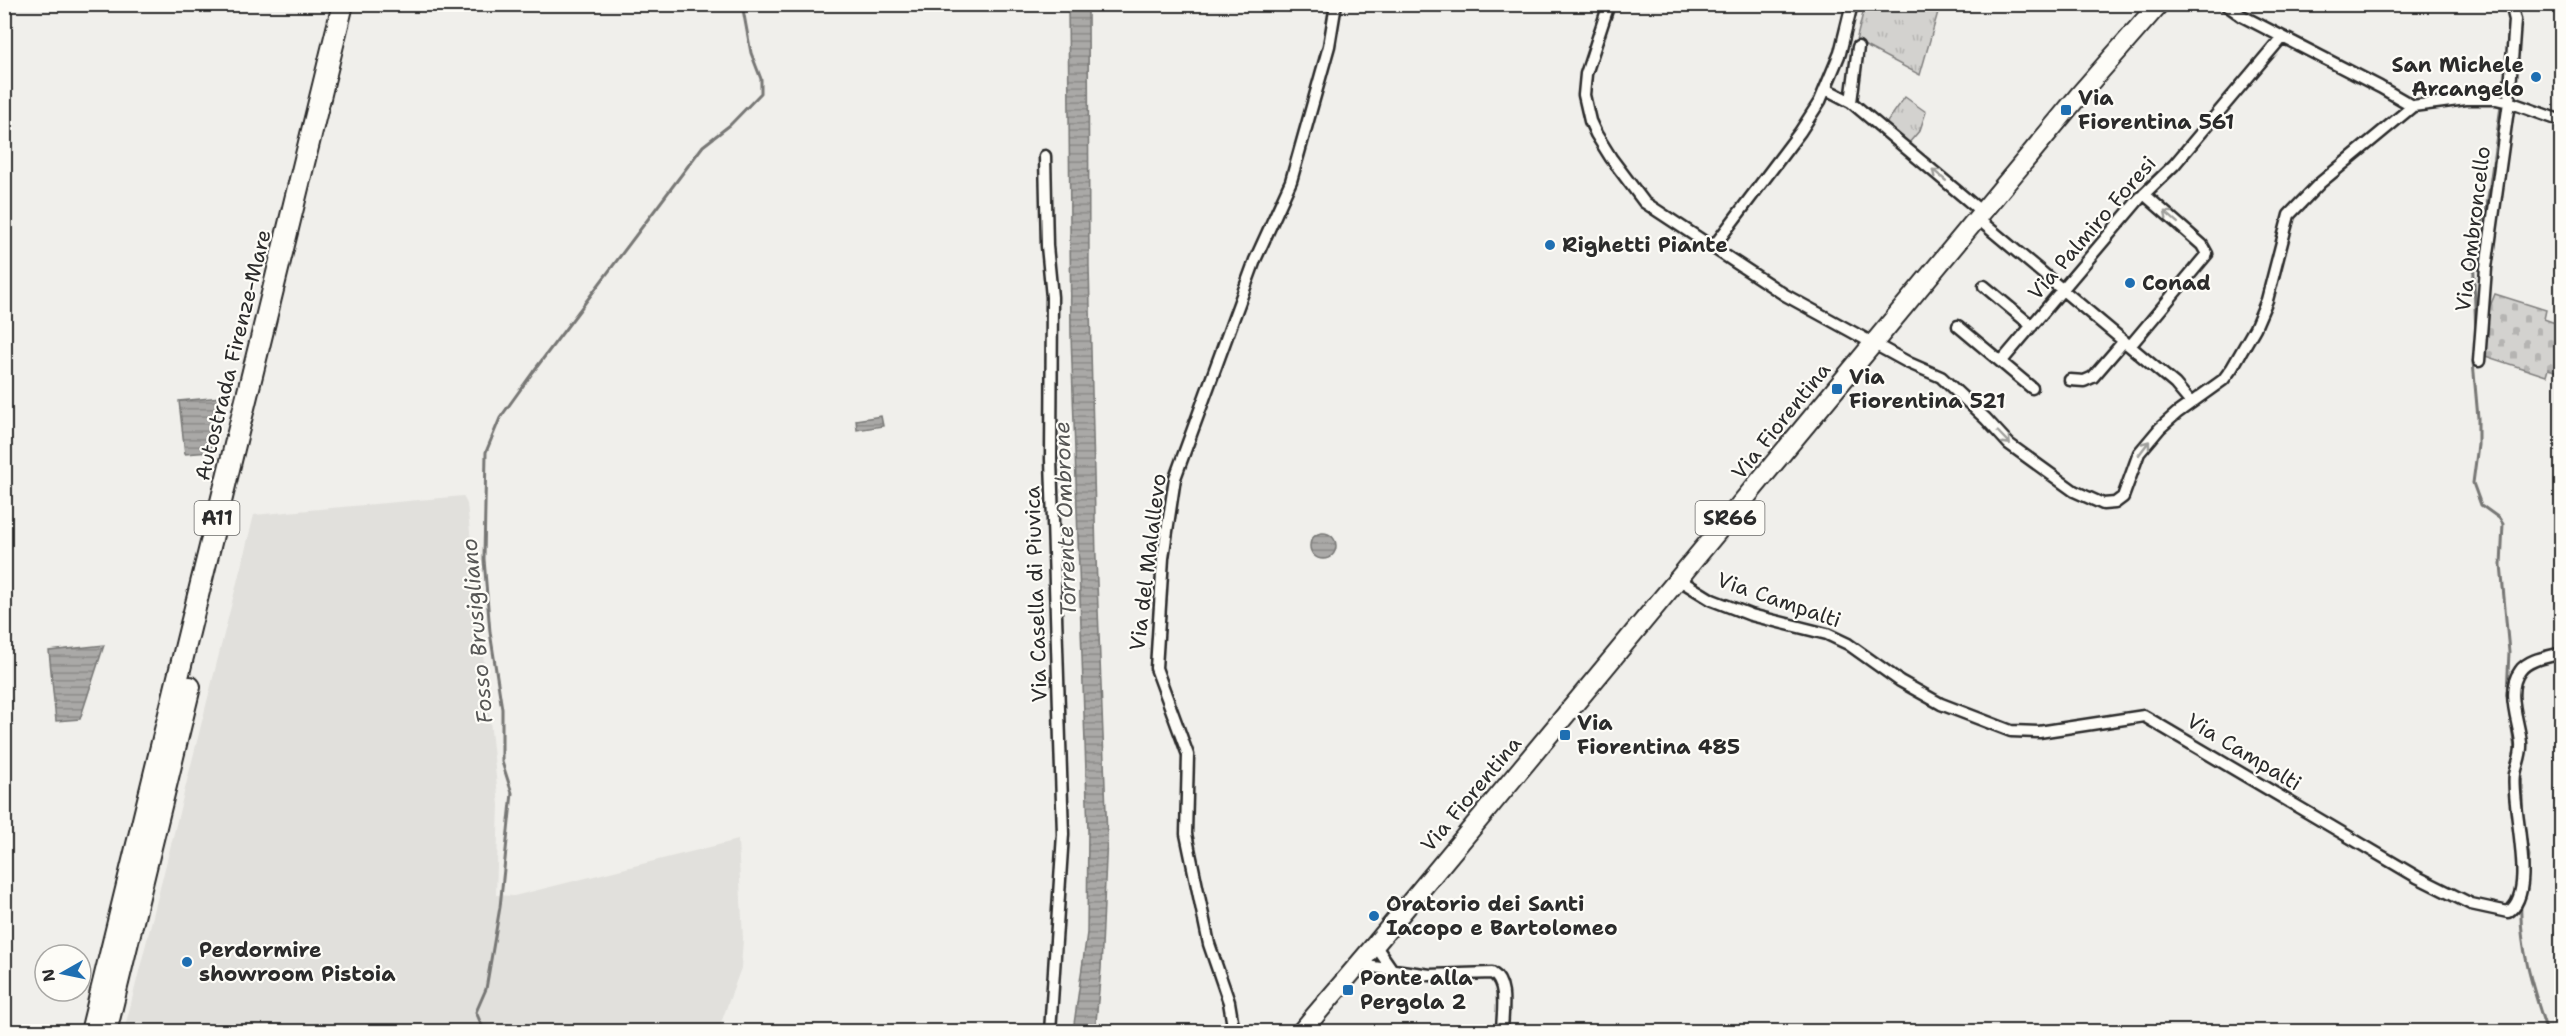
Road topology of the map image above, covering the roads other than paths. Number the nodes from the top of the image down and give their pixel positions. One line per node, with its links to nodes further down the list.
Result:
1 (343, 4): 36 (highway, Autostrada Firenze-Mare / A11)
2 (357, 4): 37 (highway, Autostrada Firenze-Mare / A11)
3 (1336, 4): 39 (street, Via del Malallevo)
4 (1609, 4): 19 (street)
5 (1852, 4): 11 (street)
6 (2159, 4): 18 (main road, Via Fiorentina / SR66)
7 (2225, 4): 9 (street)
8 (2511, 4): 13 (street, Via Ombroncello)
9 (2282, 37): 14 (street); 17 (street, Via Palmiro Foresi)
10 (1858, 46): 12 (street)
11 (1826, 89): 12 (street); 19 (street)
12 (1851, 102): 18 (street, one-way to 12)
13 (2510, 102): 14 (street); 15 (street); 26 (street, Via Ombroncello)
14 (2413, 106): 30 (street)
15 (2562, 121)
16 (1045, 156): 38 (street, Via Casella di Piuvica)
17 (2144, 194): 21 (street, Via Palmiro Foresi); 25 (street, one-way to 17)
18 (1981, 216): 21 (street); 24 (main road, Via Fiorentina / SR66)
19 (1714, 246): 24 (street)
20 (1984, 286): 23 (street)
21 (2063, 290): 23 (street, Via Palmiro Foresi); 25 (street)
22 (1958, 326): 27 (street)
23 (2032, 326): 27 (street, Via Palmiro Foresi)
24 (1874, 343): 30 (street, one-way to 30); 31 (main road, Via Fiorentina / SR66)
25 (2127, 344): 28 (street); 30 (street)
26 (2479, 361)
27 (2001, 362): 29 (street)
28 (2070, 380)
29 (2032, 388)
30 (2191, 403)
31 (1678, 579): 32 (street, Via Campalti); 33 (main road, Via Fiorentina / SR66)
32 (2562, 653)
33 (1376, 945): 34 (main road, Via Fiorentina / SR66); 35 (street)
34 (1359, 965): 35 (street); 40 (main road, Via Fiorentina / SR66)
35 (1393, 971): 41 (street)
36 (91, 1032)
37 (106, 1032)
38 (1050, 1032)
39 (1234, 1032)
40 (1300, 1032)
41 (1502, 1032)

